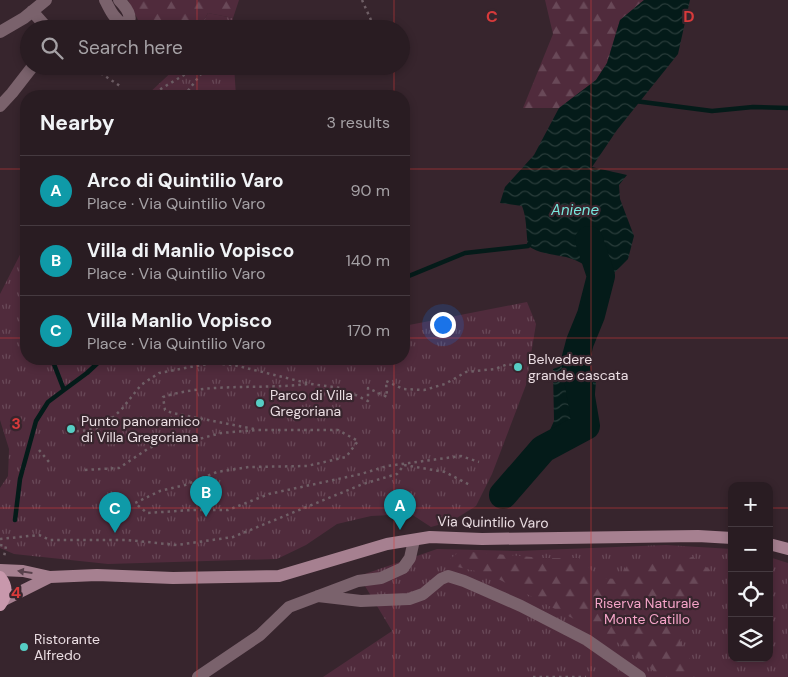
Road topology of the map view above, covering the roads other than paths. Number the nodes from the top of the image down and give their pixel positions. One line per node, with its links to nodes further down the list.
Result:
1 (46, 0): 4 (street)
2 (104, 0): 6 (street)
3 (119, 0): 7 (street)
4 (32, 11): 5 (street); 8 (street)
5 (40, 20)
6 (118, 20)
7 (130, 20)
8 (0, 32)
9 (26, 75): 10 (street)
10 (0, 106)
11 (728, 538): 12 (main road, Via Quintilio Varo)
12 (414, 540): 17 (main road, Via Quintilio Varo); 18 (street)
13 (773, 545): 14 (main road)
14 (788, 549)
15 (0, 570): 17 (main road, one-way to 15)
16 (0, 577): 19 (main road)
17 (50, 577): 19 (main road)
18 (318, 596): 20 (street); 21 (street)
19 (1, 602)
20 (198, 677)
21 (640, 677)

